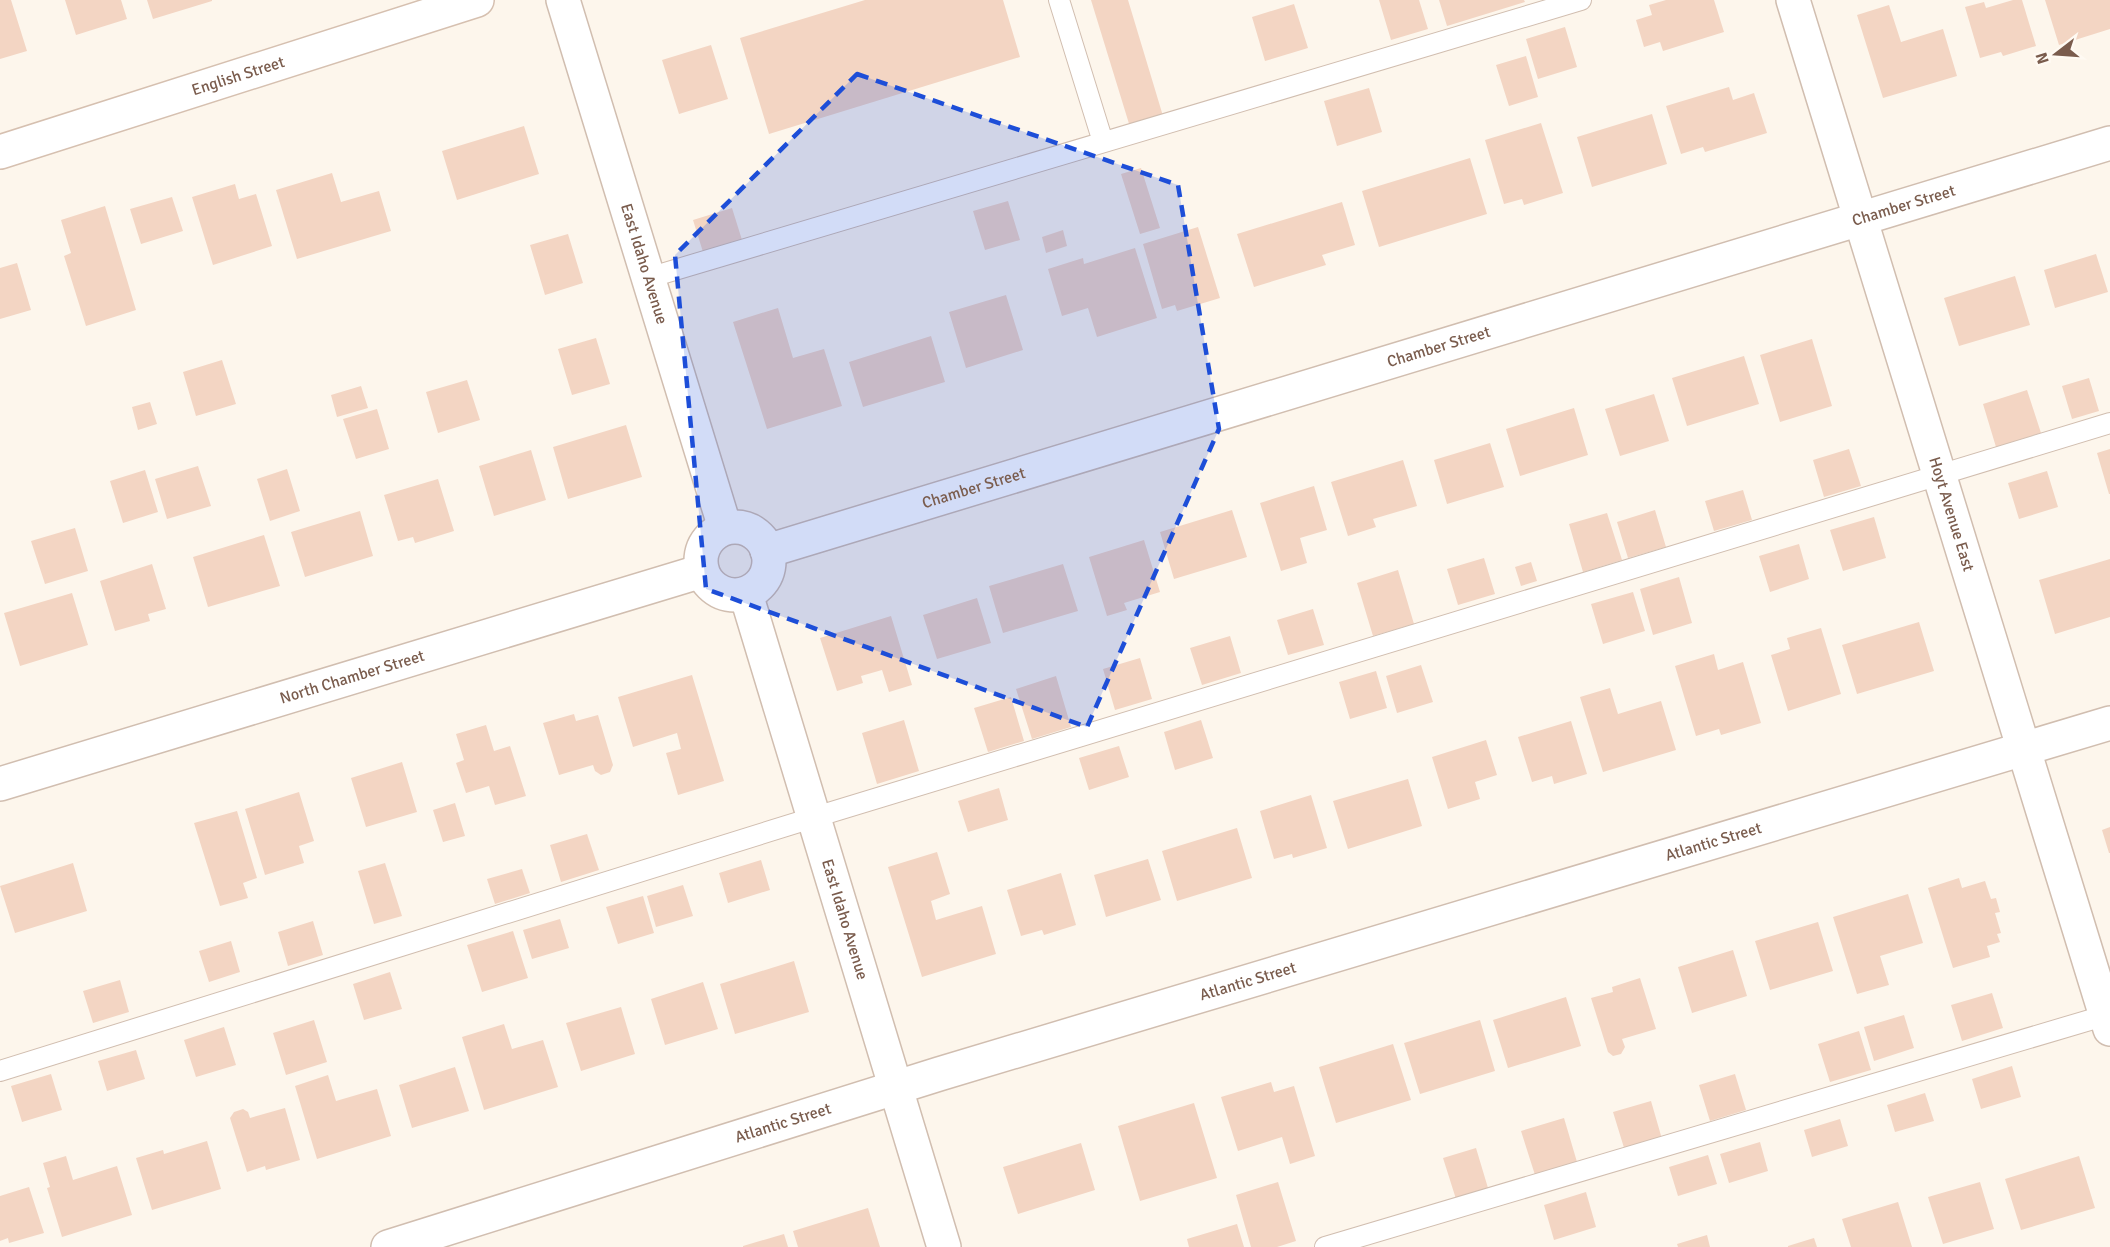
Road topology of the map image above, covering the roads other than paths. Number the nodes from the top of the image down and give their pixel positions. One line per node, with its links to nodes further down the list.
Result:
1 (477, 0): 8 (street, English Street)
2 (563, 0): 10 (street, East Idaho Avenue)
3 (1059, 0): 6 (lane)
4 (1581, 0): 6 (lane)
5 (1793, 0): 9 (street, Hoyt Avenue East)
6 (1103, 142): 10 (lane)
7 (2110, 143): 9 (street, Chamber Street)
8 (0, 152)
9 (1860, 219): 12 (street, Hoyt Avenue East); 14 (street, Chamber Street)
10 (648, 278): 13 (street, East Idaho Avenue)
11 (2110, 423): 12 (lane)
12 (1940, 476): 18 (street, Hoyt Avenue East); 20 (lane)
13 (725, 528): 14 (street); 15 (street)
14 (767, 551): 16 (street)
15 (702, 570): 16 (street); 19 (street, North Chamber Street)
16 (746, 594): 20 (street, East Idaho Avenue)
17 (2110, 723): 18 (street, Atlantic Street)
18 (2024, 748): 21 (street, Hoyt Avenue East); 23 (street, Atlantic Street)
19 (0, 784)
20 (812, 818): 22 (lane); 23 (street, East Idaho Avenue)
21 (2109, 1020): 26 (lane)
22 (0, 1071)
23 (895, 1088): 24 (street, Atlantic Street); 25 (street, East Idaho Avenue)
24 (388, 1247)
25 (944, 1247)
26 (1325, 1247)

